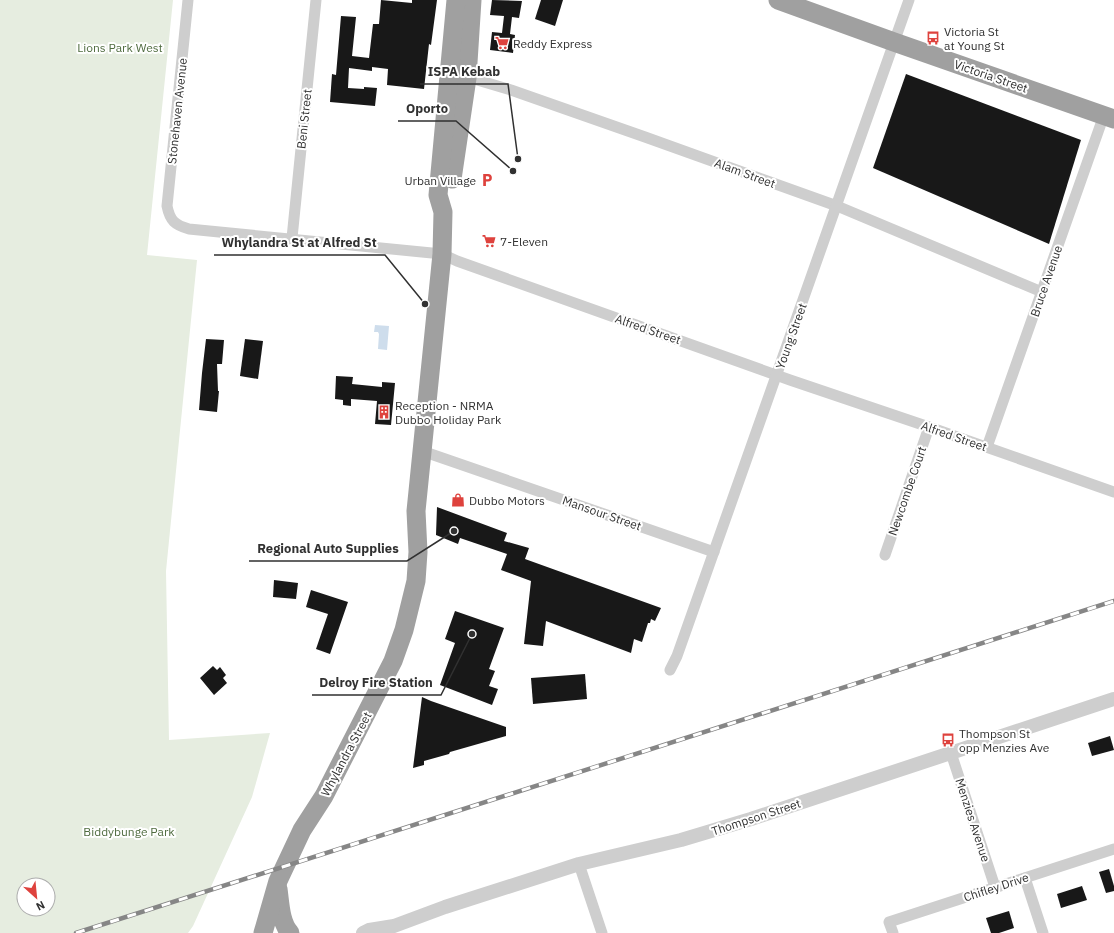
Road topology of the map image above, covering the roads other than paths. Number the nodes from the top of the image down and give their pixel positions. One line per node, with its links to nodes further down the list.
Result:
1 (188, 0): 13 (street, Stonehaven Avenue)
2 (316, 0): 14 (street, Beni Street)
3 (456, 0): 9 (highway, Whylandra Street)
4 (472, 0): 8 (highway, Whylandra Street)
5 (778, 0): 7 (highway, Victoria Street)
6 (908, 0): 7 (street, Young Street)
7 (894, 42): 10 (highway, Victoria Street); 11 (street, Young Street)
8 (467, 78): 9 (street); 11 (street, Alam Street); 12 (highway, Whylandra Street)
9 (448, 93): 12 (highway, Whylandra Street)
10 (1109, 117): 16 (street, Bruce Avenue)
11 (837, 206): 16 (street, Alam Street); 17 (street, Young Street)
12 (443, 212): 15 (highway, Whylandra Street)
13 (172, 221): 14 (street, Alfred Street)
14 (292, 238): 15 (street, Alfred Street)
15 (442, 254): 17 (street, Alfred Street); 20 (highway, Whylandra Street)
16 (1042, 292): 19 (street, Bruce Avenue)
17 (777, 375): 18 (street, Alfred Street); 22 (street, Young Street)
18 (929, 427): 19 (street, Alfred Street); 23 (street, Newcombe Court)
19 (987, 447): 21 (street, Alfred Street)
20 (422, 451): 22 (street, Mansour Street); 30 (highway, Whylandra Street)
21 (1114, 492)
22 (714, 552): 24 (street, Young Street)
23 (885, 555)
24 (670, 670)
25 (1114, 699): 26 (street, Thompson Street)
26 (951, 753): 28 (street, Thompson Street); 31 (street, Menzies Avenue)
27 (1114, 849): 29 (street, Chifley Drive)
28 (579, 864): 32 (street, Thompson Street); 37 (street)
29 (1025, 878): 31 (street, Chifley Drive); 39 (street)
30 (278, 881): 33 (highway, Whylandra Street); 34 (highway)
31 (995, 887): 38 (street, Chifley Drive)
32 (394, 926): 35 (street, Thompson Street); 36 (street, Thompson Street)
33 (263, 933)
34 (290, 933)
35 (363, 933)
36 (382, 933)
37 (602, 933)
38 (893, 933)
39 (1043, 933)

